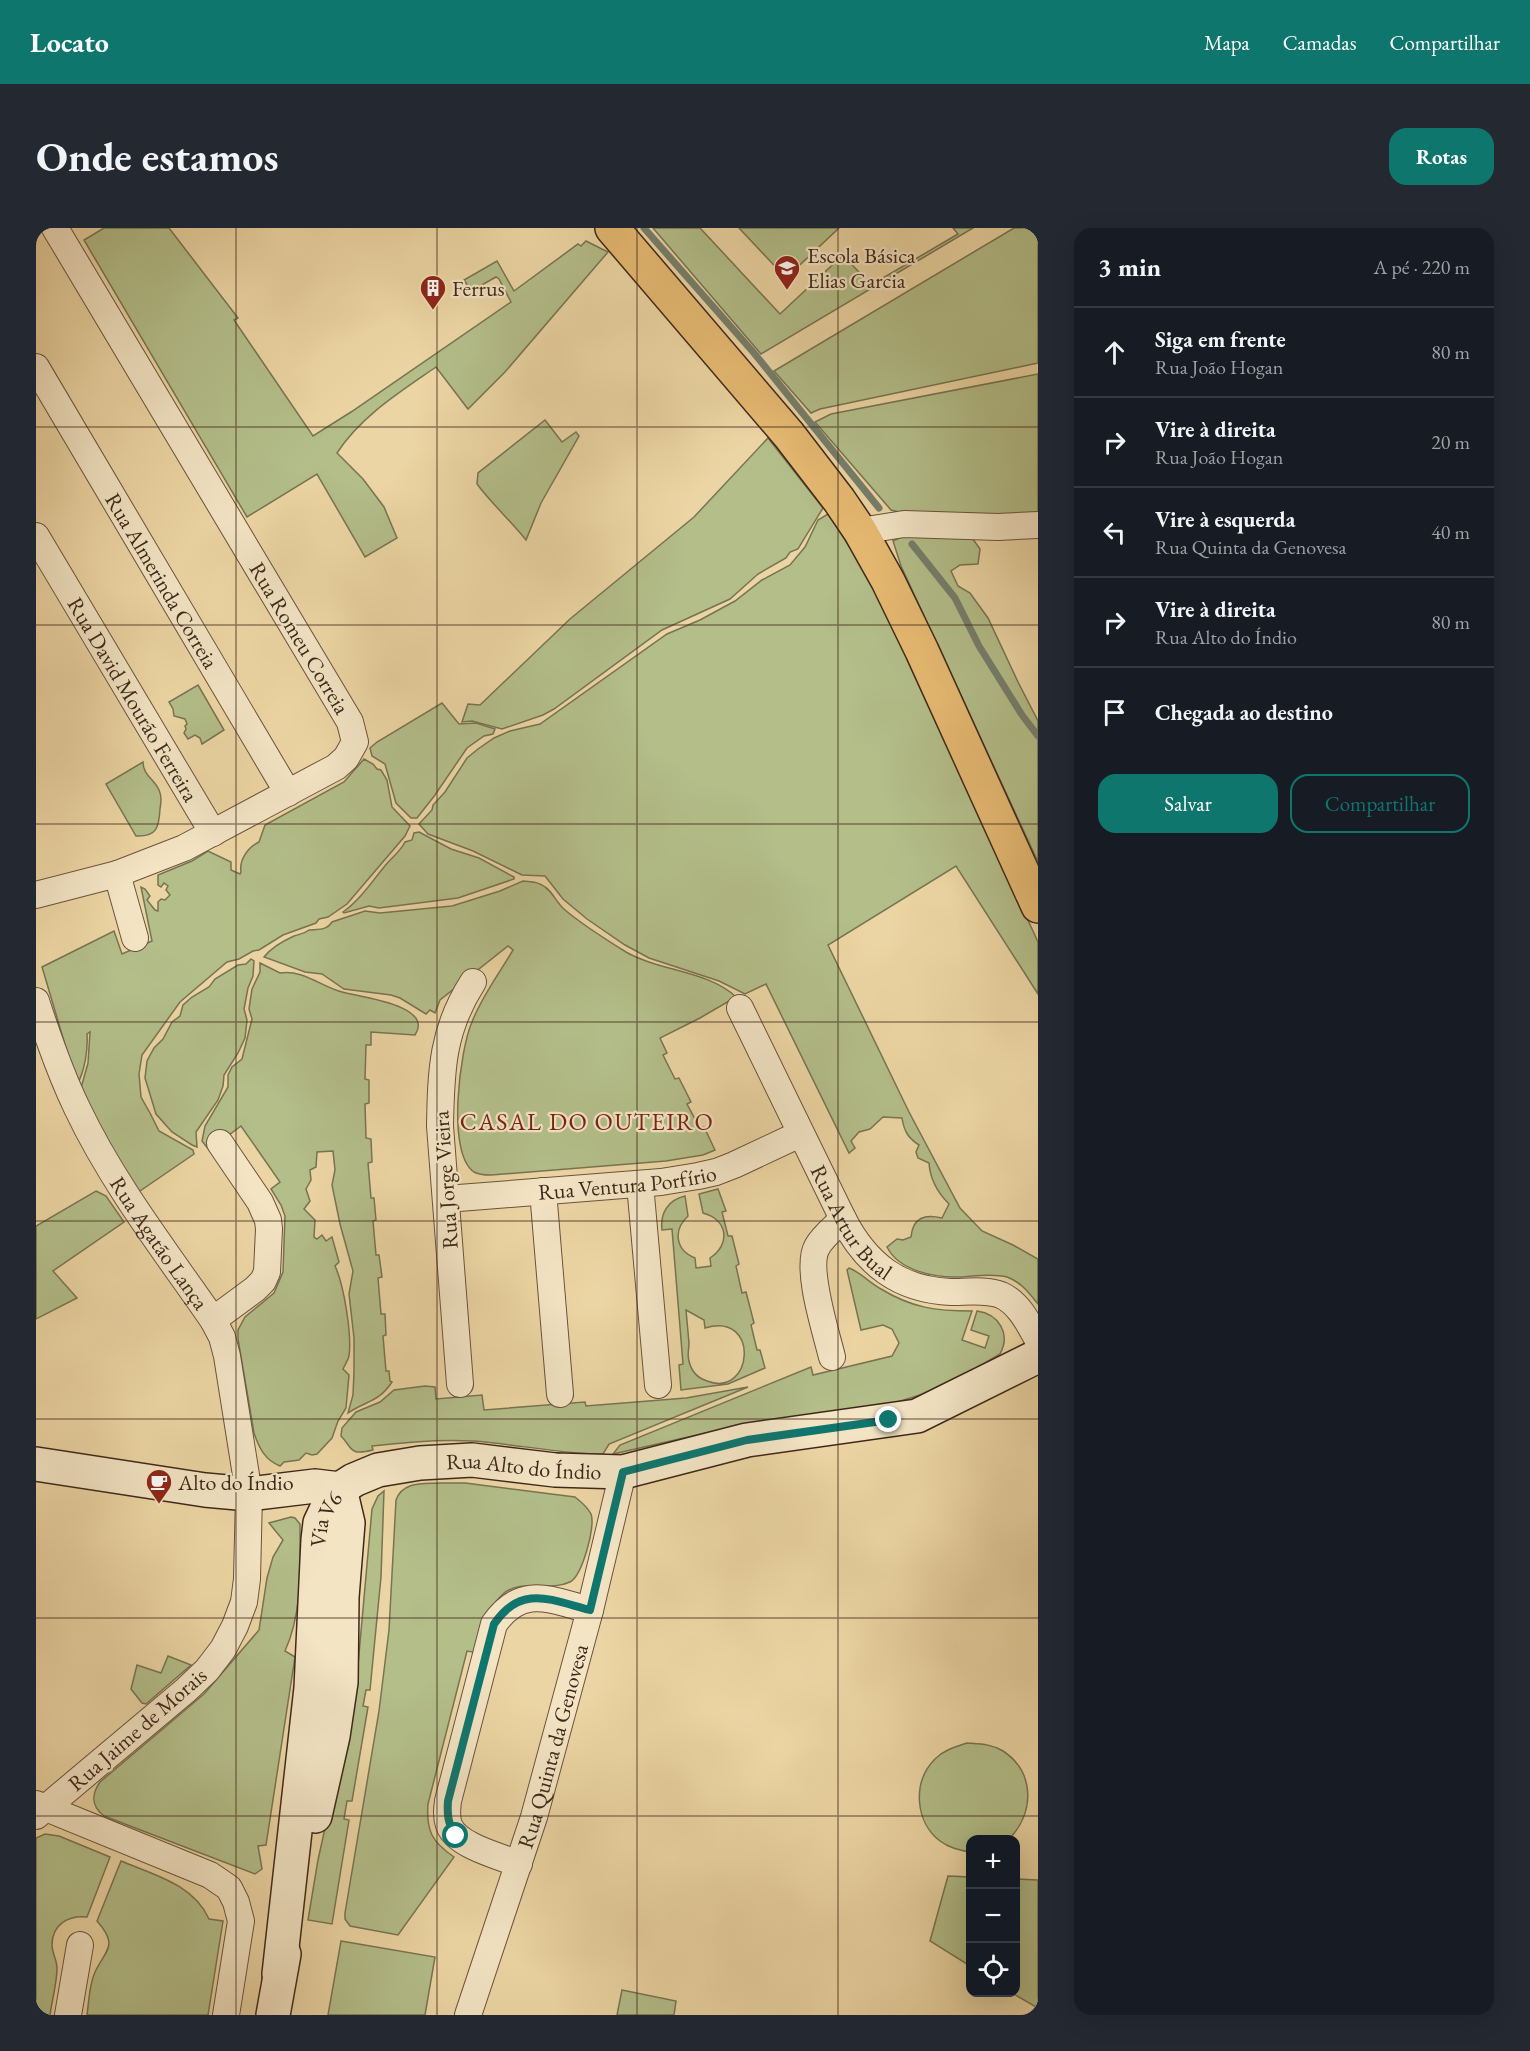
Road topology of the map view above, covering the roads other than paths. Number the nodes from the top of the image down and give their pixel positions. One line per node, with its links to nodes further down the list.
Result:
1 (55, 228): 7 (street, Rua Romeu Correia)
2 (612, 228): 5 (main road)
3 (36, 367): 7 (street, Rua Almerinda Correia)
4 (1038, 525): 5 (street)
5 (860, 531): 11 (main road)
6 (36, 536): 8 (street, Rua David Mourão Ferreira)
7 (288, 793): 8 (street, Rua Romeu Correia)
8 (213, 833): 9 (street, Rua Romeu Correia)
9 (117, 874): 10 (street, Rua Romeu Correia); 12 (street)
10 (36, 895)
11 (1038, 906)
12 (135, 938)
13 (473, 982): 20 (street, Rua Jorge Vieira)
14 (36, 1001): 22 (street, Rua Agatão Lança)
15 (740, 1008): 16 (street, Rua Artur Bual)
16 (800, 1134): 18 (street, Rua Ventura Porfírio); 21 (street, Rua Artur Bual)
17 (220, 1143): 22 (street)
18 (640, 1184): 19 (street, Rua Ventura Porfírio); 27 (street)
19 (543, 1191): 20 (street, Rua Ventura Porfírio); 28 (street)
20 (446, 1199): 26 (street, Rua Jorge Vieira)
21 (843, 1219): 23 (street, Rua Artur Bual); 25 (street)
22 (213, 1320): 32 (street, Rua Agatão Lança)
23 (1038, 1340)
24 (1038, 1356): 30 (main road, Rua Alto do Índio)
25 (832, 1357)
26 (460, 1384)
27 (658, 1385)
28 (560, 1394)
29 (36, 1464): 32 (main road)
30 (623, 1472): 31 (main road, Rua Alto do Índio); 33 (street, Rua Quinta da Genovesa)
31 (340, 1489): 32 (main road); 39 (main road, Via V6)
32 (249, 1494): 34 (street, Rua Jaime de Morais)
33 (590, 1610): 35 (street, Rua Quinta da Genovesa); 35 (street)
34 (39, 1809): 38 (street)
35 (519, 1864): 40 (street, Rua Quinta da Genovesa)
36 (80, 1945): 37 (street)
37 (68, 2015)
38 (226, 2015)
39 (273, 2015)
40 (468, 2015)

